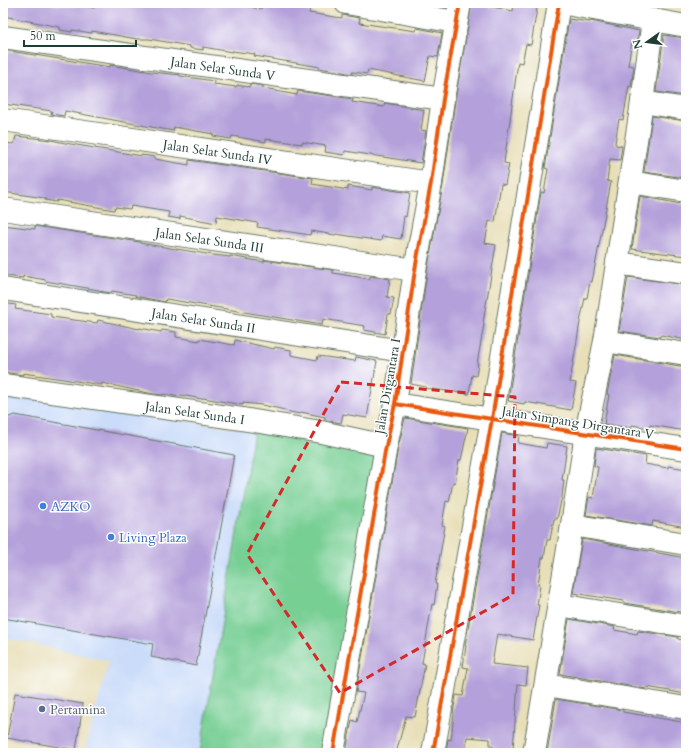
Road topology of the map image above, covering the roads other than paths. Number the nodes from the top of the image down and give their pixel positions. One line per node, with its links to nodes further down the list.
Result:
1 (346, 3): 3 (street)
2 (560, 3): 4 (street); 24 (street)
3 (458, 13): 7 (street, Jalan Dirgantara I)
4 (654, 20): 5 (street); 8 (street)
5 (686, 26)
6 (3, 36): 7 (street, Jalan Selat Sunda V)
7 (443, 99): 12 (street, Jalan Dirgantara I)
8 (642, 102): 9 (street); 11 (street)
9 (686, 109)
10 (3, 120): 12 (street, Jalan Selat Sunda IV)
11 (630, 182): 13 (street); 15 (street)
12 (431, 183): 16 (street, Jalan Dirgantara I)
13 (686, 191)
14 (3, 209): 16 (street, Jalan Selat Sunda III)
15 (616, 263): 17 (street); 19 (street)
16 (416, 270): 20 (street, Jalan Dirgantara I)
17 (686, 273)
18 (3, 289): 20 (street, Jalan Selat Sunda II)
19 (605, 341): 21 (street); 25 (street)
20 (403, 351): 23 (street, Jalan Dirgantara I)
21 (686, 354)
22 (3, 386): 26 (street, Jalan Selat Sunda I)
23 (395, 404): 24 (street, Jalan Simpang Dirgantara V); 26 (street, Jalan Dirgantara I)
24 (492, 419): 25 (street, Jalan Simpang Dirgantara V); 35 (street)
25 (586, 433): 27 (street, Jalan Simpang Dirgantara V); 28 (street)
26 (386, 446): 34 (street, Jalan Dirgantara I)
27 (686, 449)
28 (572, 525): 29 (street); 30 (street)
29 (686, 544)
30 (559, 605): 31 (street); 32 (street)
31 (686, 626)
32 (546, 685): 33 (street); 36 (street)
33 (686, 708)
34 (333, 753)
35 (433, 753)
36 (534, 753)

